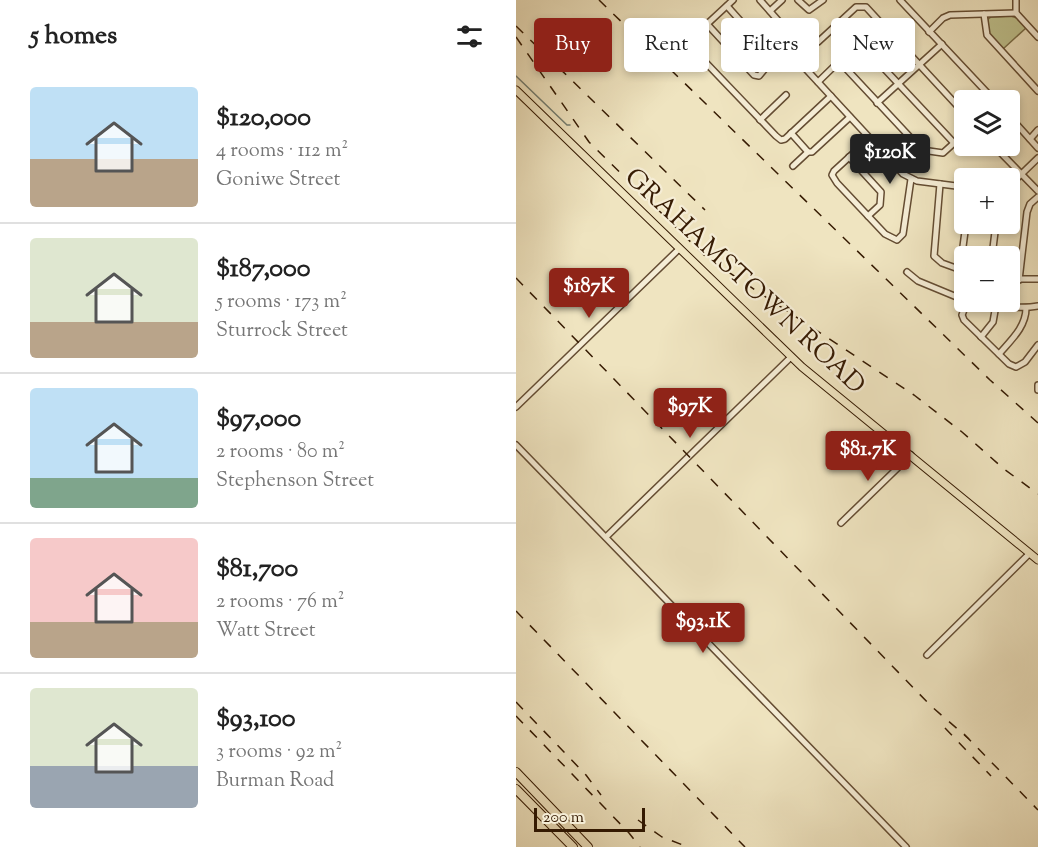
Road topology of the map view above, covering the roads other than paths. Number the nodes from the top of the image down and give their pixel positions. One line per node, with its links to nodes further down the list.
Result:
1 (733, 0): 8 (street)
2 (760, 0): 9 (street)
3 (783, 0): 9 (street)
4 (798, 0): 5 (street)
5 (823, 0)
6 (900, 0): 15 (street)
7 (1016, 0): 10 (street)
8 (728, 6): 13 (street); 14 (street)
9 (770, 11): 12 (street)
10 (1016, 13): 11 (street); 16 (street)
11 (984, 14): 15 (street); 29 (street)
12 (776, 18)
13 (709, 22)
14 (709, 26)
15 (929, 32): 18 (street)
16 (1038, 37)
17 (819, 41): 19 (street)
18 (942, 44): 19 (street); 28 (street)
19 (920, 65): 26 (street); 32 (street)
20 (709, 67): 35 (street)
21 (831, 69): 25 (street)
22 (809, 72): 25 (street)
23 (849, 72): 33 (street)
24 (888, 72): 26 (street)
25 (818, 82): 31 (street)
26 (899, 83): 33 (street); 41 (street)
27 (516, 90): 55 (main road, GRAHAMSTOWN ROAD)
28 (985, 90)
29 (1038, 91)
30 (786, 95): 35 (street)
31 (831, 96): 34 (street); 38 (street)
32 (954, 102)
33 (877, 103): 41 (street)
34 (850, 117): 39 (street); 43 (street)
35 (760, 120): 38 (street)
36 (1020, 128): 40 (street)
37 (1038, 130): 40 (street)
38 (791, 133): 43 (street)
39 (870, 138): 45 (street); 49 (street)
40 (1030, 139): 42 (street)
41 (954, 143)
42 (1038, 148)
43 (808, 152): 47 (street)
44 (1004, 156): 48 (street)
45 (849, 157): 54 (street); 54 (street)
46 (1038, 158): 48 (street)
47 (793, 166)
48 (1021, 174): 52 (street)
49 (911, 179): 50 (street); 54 (street)
50 (940, 184): 51 (street); 56 (street)
51 (954, 186)
52 (1038, 191)
53 (1038, 197): 58 (street)
54 (868, 216)
55 (679, 249): 70 (main road, GRAHAMSTOWN ROAD); 73 (street)
56 (954, 267)
57 (907, 272): 61 (street)
58 (1020, 272)
59 (1038, 279): 60 (street)
60 (1020, 280)
61 (954, 296)
62 (1038, 306): 64 (street)
63 (1020, 307): 64 (street)
64 (1026, 308): 69 (street)
65 (963, 312): 67 (street)
66 (995, 312): 67 (street)
67 (981, 337): 69 (street)
68 (1038, 345): 69 (street)
69 (999, 354)
70 (791, 357): 75 (main road, GRAHAMSTOWN ROAD); 77 (street)
71 (1038, 385): 72 (street)
72 (1038, 390)
73 (516, 407)
74 (516, 445): 77 (street)
75 (910, 455): 76 (street); 78 (main road, GRAHAMSTOWN ROAD)
76 (841, 523)
77 (606, 537): 85 (street)
78 (1030, 553): 79 (main road, GRAHAMSTOWN ROAD); 80 (street)
79 (1038, 560)
80 (927, 655)
81 (516, 772): 84 (highway)
82 (516, 789): 83 (highway)
83 (573, 847)
84 (588, 847)
85 (906, 847)

